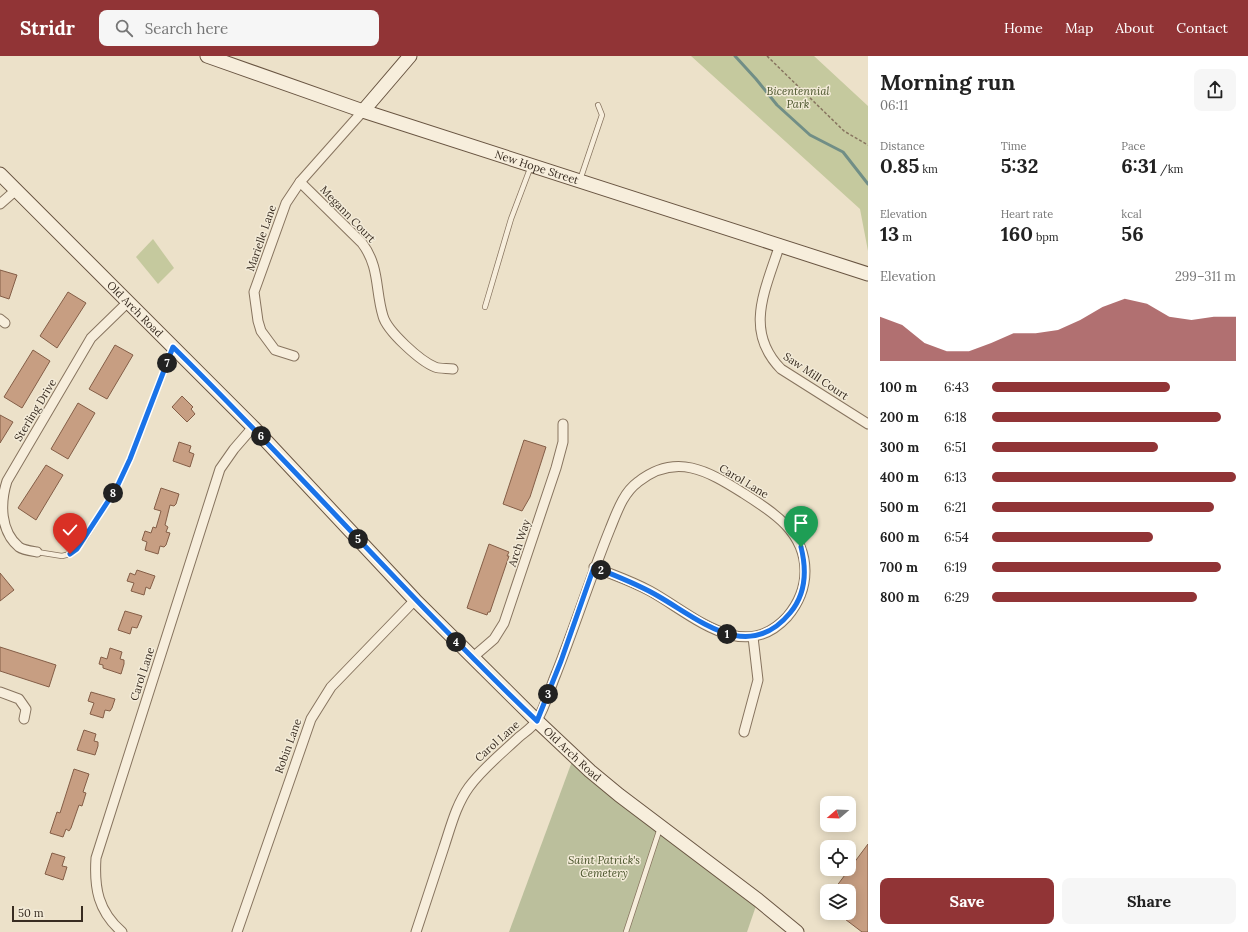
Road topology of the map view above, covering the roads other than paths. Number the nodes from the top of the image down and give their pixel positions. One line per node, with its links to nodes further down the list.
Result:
1 (207, 56): 4 (street, New Hope Street)
2 (410, 56): 4 (street)
3 (598, 105): 7 (lane)
4 (363, 111): 5 (street, New Hope Street); 8 (street, Marielle Lane)
5 (531, 165): 7 (street, New Hope Street); 14 (lane)
6 (0, 174): 9 (street, Old Arch Road)
7 (580, 180): 11 (street, New Hope Street)
8 (300, 182): 16 (street, Marielle Lane); 17 (street, Megann Court)
9 (16, 190): 10 (street); 13 (street, Old Arch Road)
10 (0, 204)
11 (780, 244): 12 (street, New Hope Street); 19 (street, Saw Mill Court)
12 (868, 274)
13 (128, 302): 15 (street, Old Arch Road); 21 (street, Sterling Drive)
14 (485, 306)
15 (173, 347): 20 (street, Old Arch Road); 21 (lane)
16 (294, 356)
17 (453, 368)
18 (563, 424): 25 (street, Arch Way)
19 (868, 424)
20 (253, 427): 23 (street, Old Arch Road); 31 (street, Carol Lane)
21 (36, 552)
22 (594, 567): 24 (street, Carol Lane); 24 (street, Carol Lane); 28 (street, Carol Lane)
23 (415, 600): 25 (street, Old Arch Road); 32 (street, Robin Lane)
24 (753, 637): 29 (street)
25 (472, 658): 28 (street, Old Arch Road)
26 (0, 692): 27 (street)
27 (24, 719)
28 (537, 721): 30 (street, Old Arch Road); 33 (street, Carol Lane)
29 (744, 732)
30 (661, 826): 34 (lane); 35 (street, Old Arch Road)
31 (122, 932)
32 (237, 932)
33 (416, 932)
34 (626, 932)
35 (797, 932)

